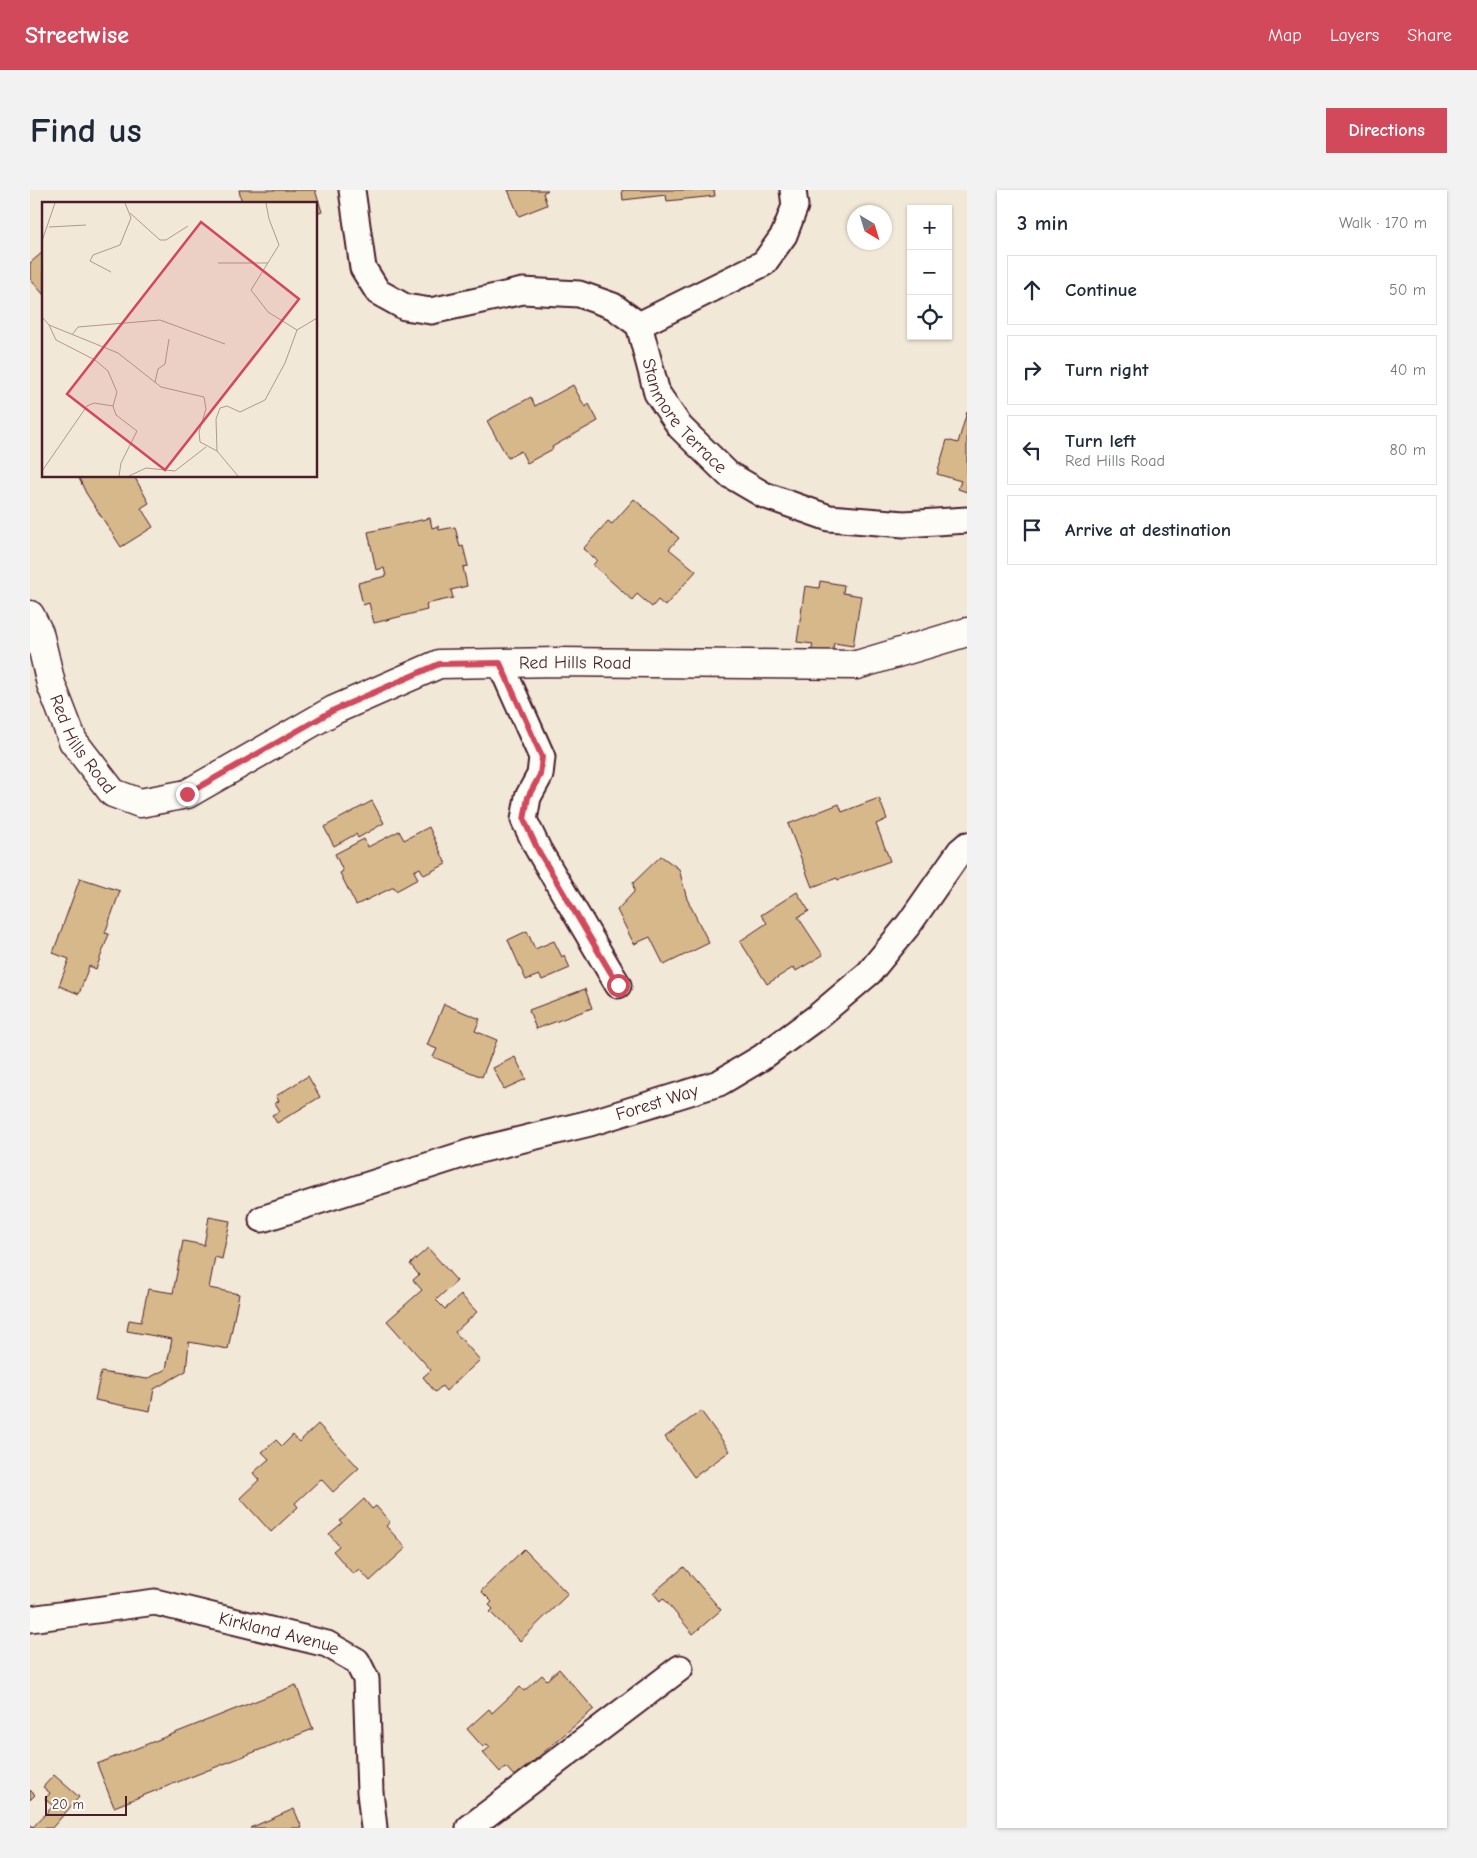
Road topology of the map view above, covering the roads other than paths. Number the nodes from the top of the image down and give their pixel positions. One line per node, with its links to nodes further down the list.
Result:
1 (352, 190): 3 (street)
2 (793, 190): 3 (street)
3 (639, 325): 4 (street, Stanmore Terrace)
4 (967, 520)
5 (30, 615): 7 (main road, Red Hills Road)
6 (967, 632): 7 (main road, Red Hills Road)
7 (500, 663): 9 (street)
8 (967, 845): 10 (street, Forest Way)
9 (618, 985)
10 (262, 1219)
11 (30, 1619): 13 (street, Kirkland Avenue)
12 (680, 1668): 14 (street)
13 (374, 1828)
14 (469, 1828)

